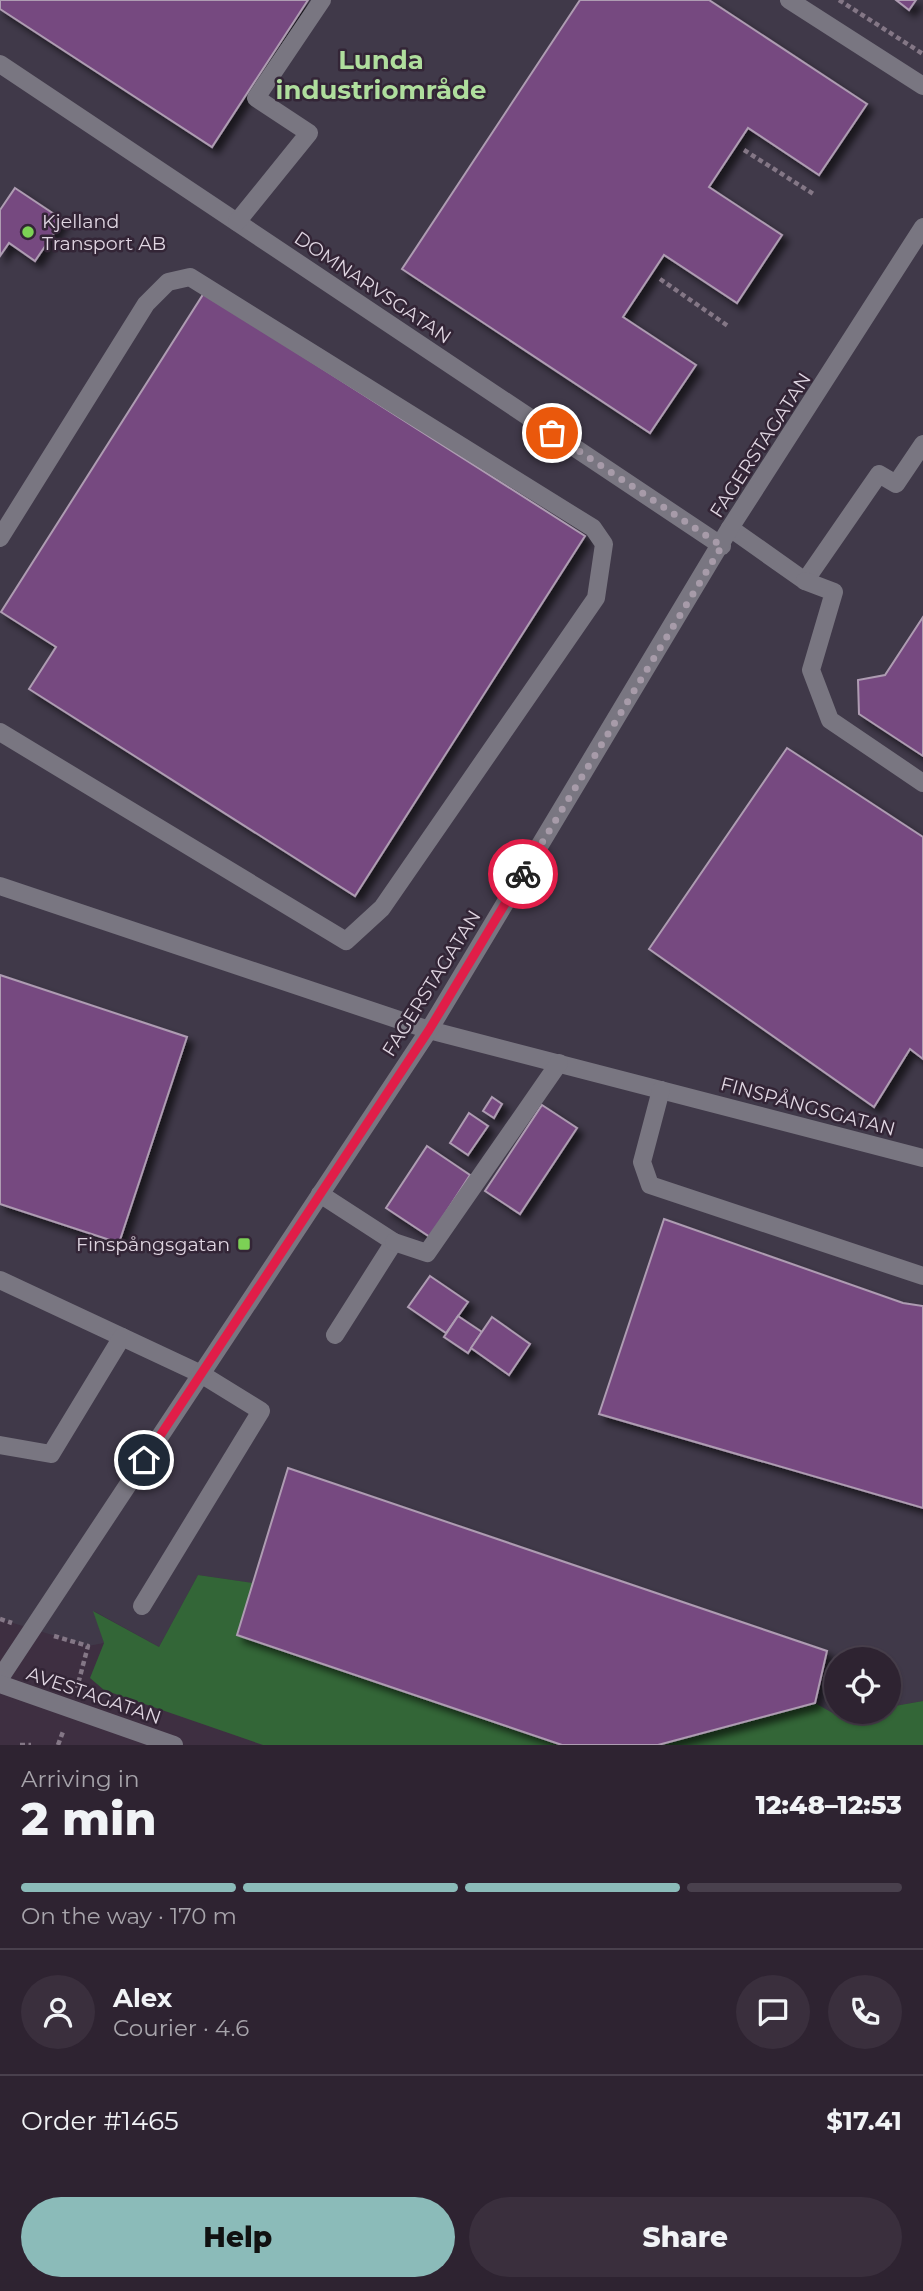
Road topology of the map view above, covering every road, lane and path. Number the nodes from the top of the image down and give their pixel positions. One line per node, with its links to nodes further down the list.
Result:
1 (322, 0): 9 (street)
2 (789, 0): 6 (street)
3 (839, 0): 4 (path)
4 (923, 54)
5 (0, 64): 9 (street, DOMNARVSGATAN)
6 (923, 86)
7 (744, 150): 8 (path)
8 (816, 195)
9 (237, 222): 16 (street, DOMNARVSGATAN)
10 (923, 227): 14 (street, FAGERSTAGATAN)
11 (660, 279): 12 (path)
12 (728, 326)
13 (923, 444): 17 (street)
14 (730, 528): 16 (street, FAGERSTAGATAN); 17 (street)
15 (0, 538): 18 (street)
16 (722, 546): 21 (street, FAGERSTAGATAN)
17 (805, 581): 19 (street)
18 (0, 732)
19 (923, 783)
20 (0, 886): 21 (street, FINSPÅNGSGATAN)
21 (429, 1030): 22 (street, FINSPÅNGSGATAN); 25 (street, FAGERSTAGATAN)
22 (559, 1063): 23 (street, FINSPÅNGSGATAN); 26 (street)
23 (661, 1090): 24 (street, FINSPÅNGSGATAN); 27 (street)
24 (923, 1158)
25 (320, 1195): 26 (street); 31 (street, FAGERSTAGATAN)
26 (394, 1242): 29 (street)
27 (923, 1276)
28 (0, 1280): 30 (street)
29 (335, 1335)
30 (122, 1337): 31 (street); 32 (street)
31 (201, 1374): 33 (street); 35 (street, FAGERSTAGATAN)
32 (0, 1446)
33 (142, 1606)
34 (0, 1619): 35 (path)
35 (32, 1628): 36 (street, FAGERSTAGATAN); 38 (path)
36 (0, 1678)
37 (0, 1684): 38 (street, AVESTAGATAN)
38 (71, 1711): 41 (path); 42 (street, AVESTAGATAN)
39 (20, 1745): 40 (path)
40 (32, 1745)
41 (58, 1745)
42 (173, 1745)

